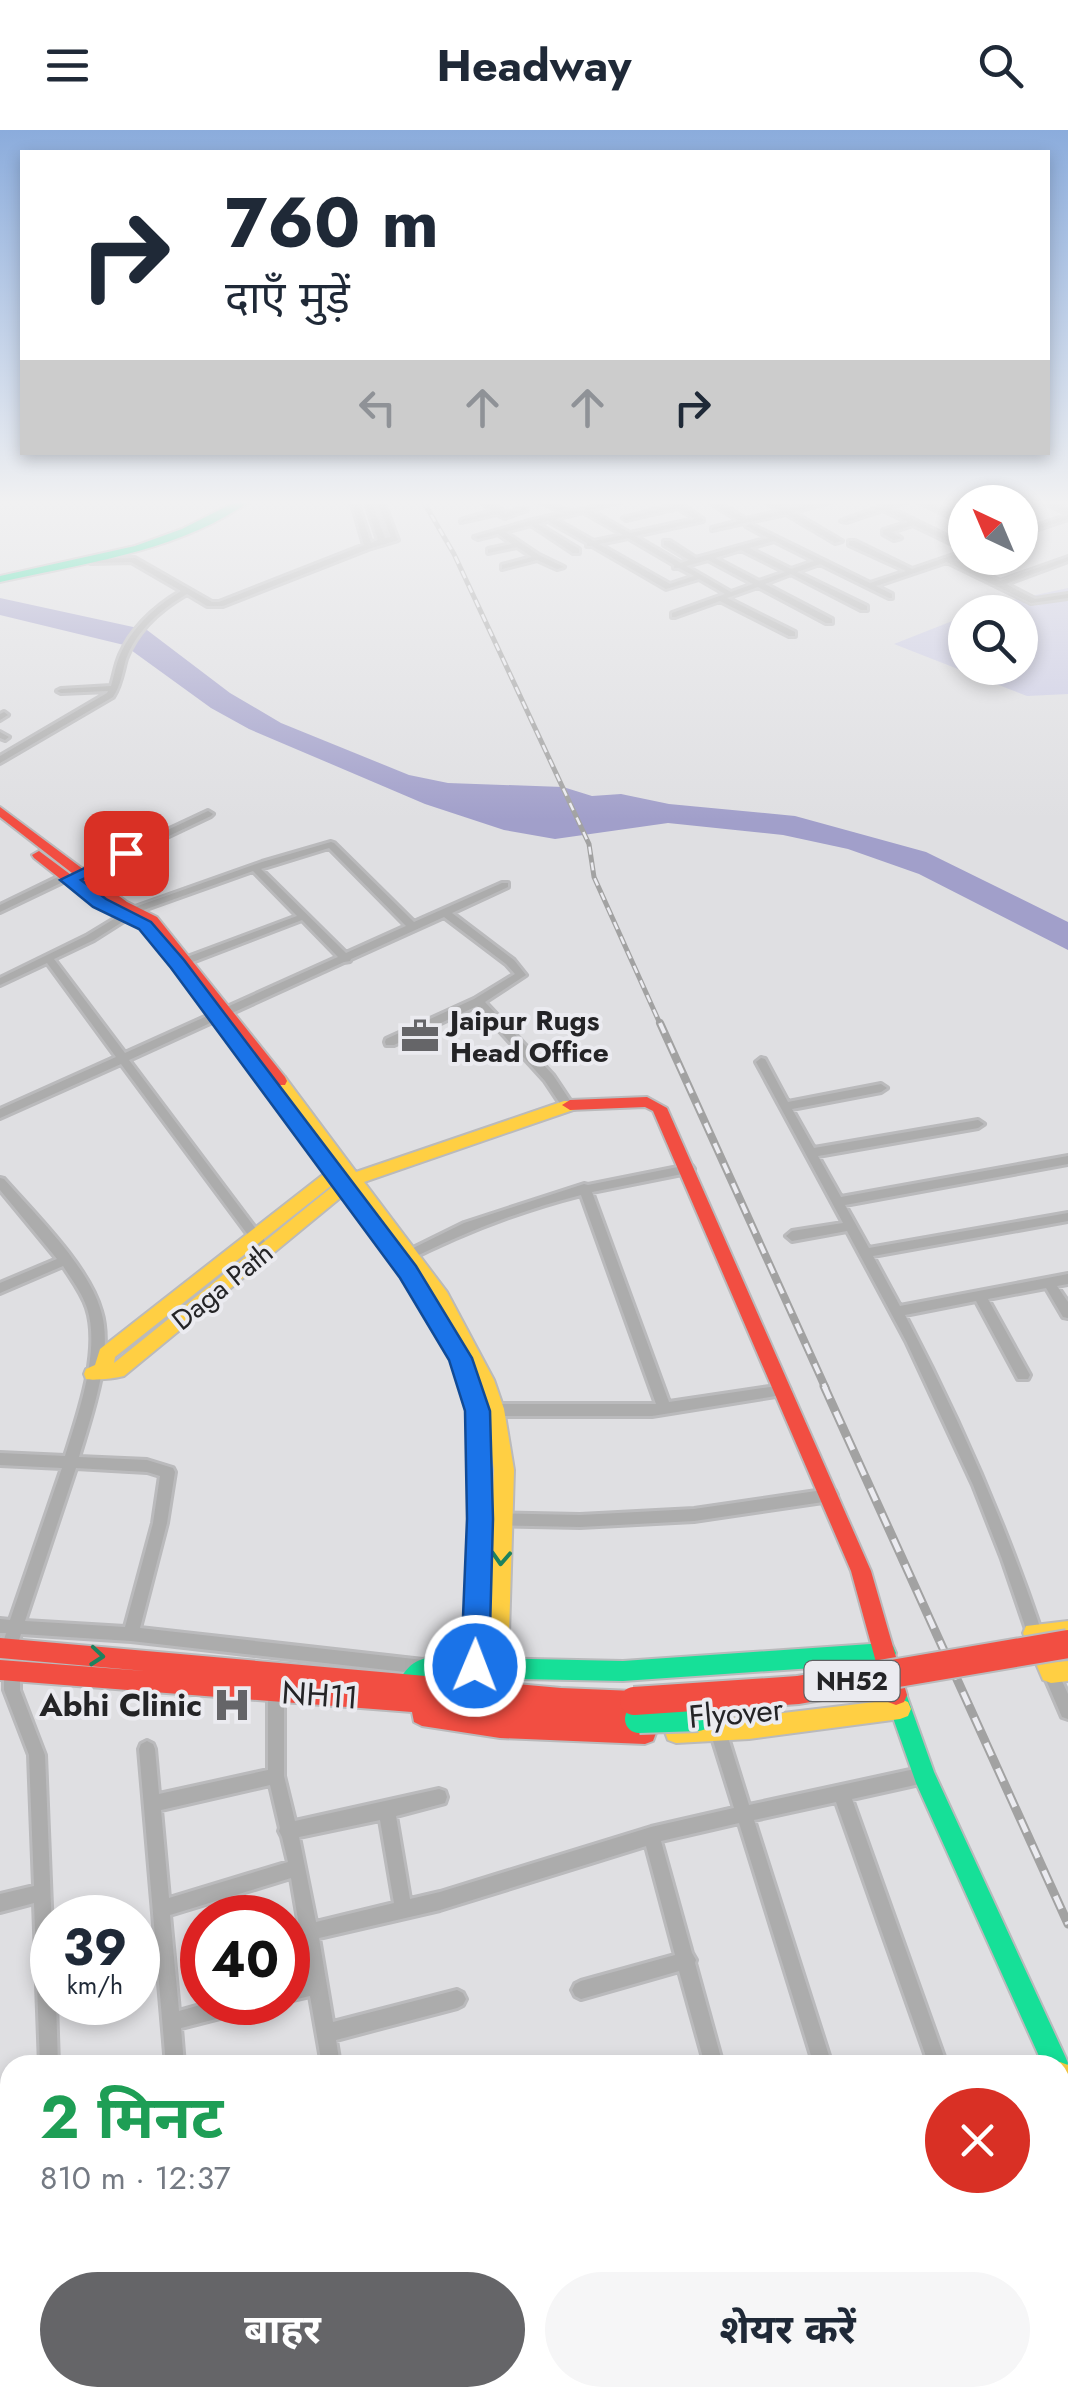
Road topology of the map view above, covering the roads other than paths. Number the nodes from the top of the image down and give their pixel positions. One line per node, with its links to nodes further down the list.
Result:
1 (161, 607): 8 (street)
2 (695, 607): 5 (street)
3 (745, 607): 7 (street)
4 (802, 607): 6 (street)
5 (675, 615)
6 (829, 621)
7 (792, 634)
8 (115, 688): 9 (street); 10 (street)
9 (61, 691)
10 (0, 760)
11 (0, 811): 15 (main road)
12 (208, 814): 15 (street)
13 (0, 824): 15 (main road)
14 (255, 868): 18 (street); 20 (street); 21 (street)
15 (72, 877): 17 (street); 18 (main road)
16 (505, 885): 19 (street)
17 (0, 908)
18 (130, 912): 22 (street); 24 (main road)
19 (444, 912): 21 (street); 26 (street)
20 (302, 917): 23 (street); 24 (street)
21 (414, 928): 23 (street)
22 (48, 958): 25 (street); 29 (street)
23 (346, 959): 27 (street)
24 (182, 962): 27 (main road)
25 (0, 982)
26 (478, 1001): 28 (street); 32 (street)
27 (222, 1014): 29 (street); 39 (main road)
28 (390, 1042)
29 (121, 1059): 34 (street); 46 (street)
30 (761, 1062): 33 (street)
31 (881, 1088): 33 (street)
32 (567, 1106): 38 (main road); 39 (main road)
33 (785, 1106): 36 (street)
34 (0, 1114)
35 (978, 1124): 36 (street)
36 (810, 1153): 42 (street)
37 (1068, 1160): 42 (street)
38 (688, 1169): 41 (street); 58 (main road)
39 (344, 1176): 46 (main road, Daga Path); 48 (main road)
40 (0, 1182): 49 (street)
41 (584, 1188): 48 (street); 59 (street)
42 (836, 1202): 44 (street)
43 (1068, 1217): 47 (street)
44 (849, 1226): 45 (street); 47 (street)
45 (792, 1236)
46 (260, 1243): 56 (main road, Daga Path)
47 (864, 1254): 54 (street)
48 (404, 1257): 60 (main road)
49 (64, 1261): 52 (street); 56 (street)
50 (1068, 1279): 51 (street)
51 (1049, 1283): 53 (street); 55 (street)
52 (0, 1288)
53 (980, 1297): 54 (street); 57 (street)
54 (895, 1312): 66 (street)
55 (1068, 1314)
56 (98, 1372): 62 (street)
57 (1024, 1375)
58 (783, 1390): 59 (street); 63 (main road)
59 (664, 1408): 60 (street)
60 (486, 1410): 64 (main road)
61 (0, 1458): 62 (street)
62 (72, 1464): 67 (street); 70 (street)
63 (830, 1495): 64 (street); 69 (main road)
64 (492, 1519): 71 (main road)
65 (1068, 1631): 66 (main road)
66 (1034, 1633): 72 (main road)
67 (131, 1634): 70 (street); 73 (street)
68 (1068, 1644): 76 (main road, Flyover / NH52, bridge)
69 (885, 1653): 71 (main road); 75 (main road)
70 (6, 1660): 73 (main road, NH52, one-way to 73); 74 (main road, NH11 / NH52); 90 (street)
71 (486, 1666): 73 (main road)
72 (1062, 1668): 76 (main road, Flyover / NH52, bridge); 77 (street)
73 (411, 1683): 74 (main road, NH11 / NH52); 76 (main road, Flyover / NH52); 78 (main road)
74 (276, 1692): 81 (street)
75 (900, 1708): 78 (main road); 80 (main road)
76 (636, 1710)
77 (1068, 1712)
78 (718, 1731): 86 (street)
79 (147, 1749): 84 (street)
80 (924, 1775): 82 (street); 112 (main road)
81 (276, 1776): 84 (street); 87 (street)
82 (841, 1792): 86 (street); 111 (street)
83 (439, 1797): 85 (street)
84 (151, 1804): 91 (street)
85 (387, 1810): 87 (street); 95 (street)
86 (741, 1813): 88 (street); 110 (street)
87 (287, 1831): 89 (street)
88 (651, 1835): 95 (street); 98 (street)
89 (298, 1868): 92 (street); 94 (street)
90 (42, 1892): 93 (street); 106 (street)
91 (159, 1895)
92 (303, 1895)
93 (0, 1903)
94 (160, 1909): 104 (street)
95 (402, 1910): 96 (street)
96 (310, 1932)
97 (310, 1938): 99 (street)
98 (687, 1960): 101 (street); 109 (street)
99 (318, 1984): 100 (street); 105 (street)
100 (310, 1986)
101 (581, 1990)
102 (458, 1998): 105 (street)
103 (180, 2019): 104 (street)
104 (170, 2022): 107 (street)
105 (326, 2033): 108 (street)
106 (49, 2055)
107 (174, 2055)
108 (329, 2055)
109 (711, 2055)
110 (821, 2055)
111 (934, 2055)
112 (1051, 2055)

